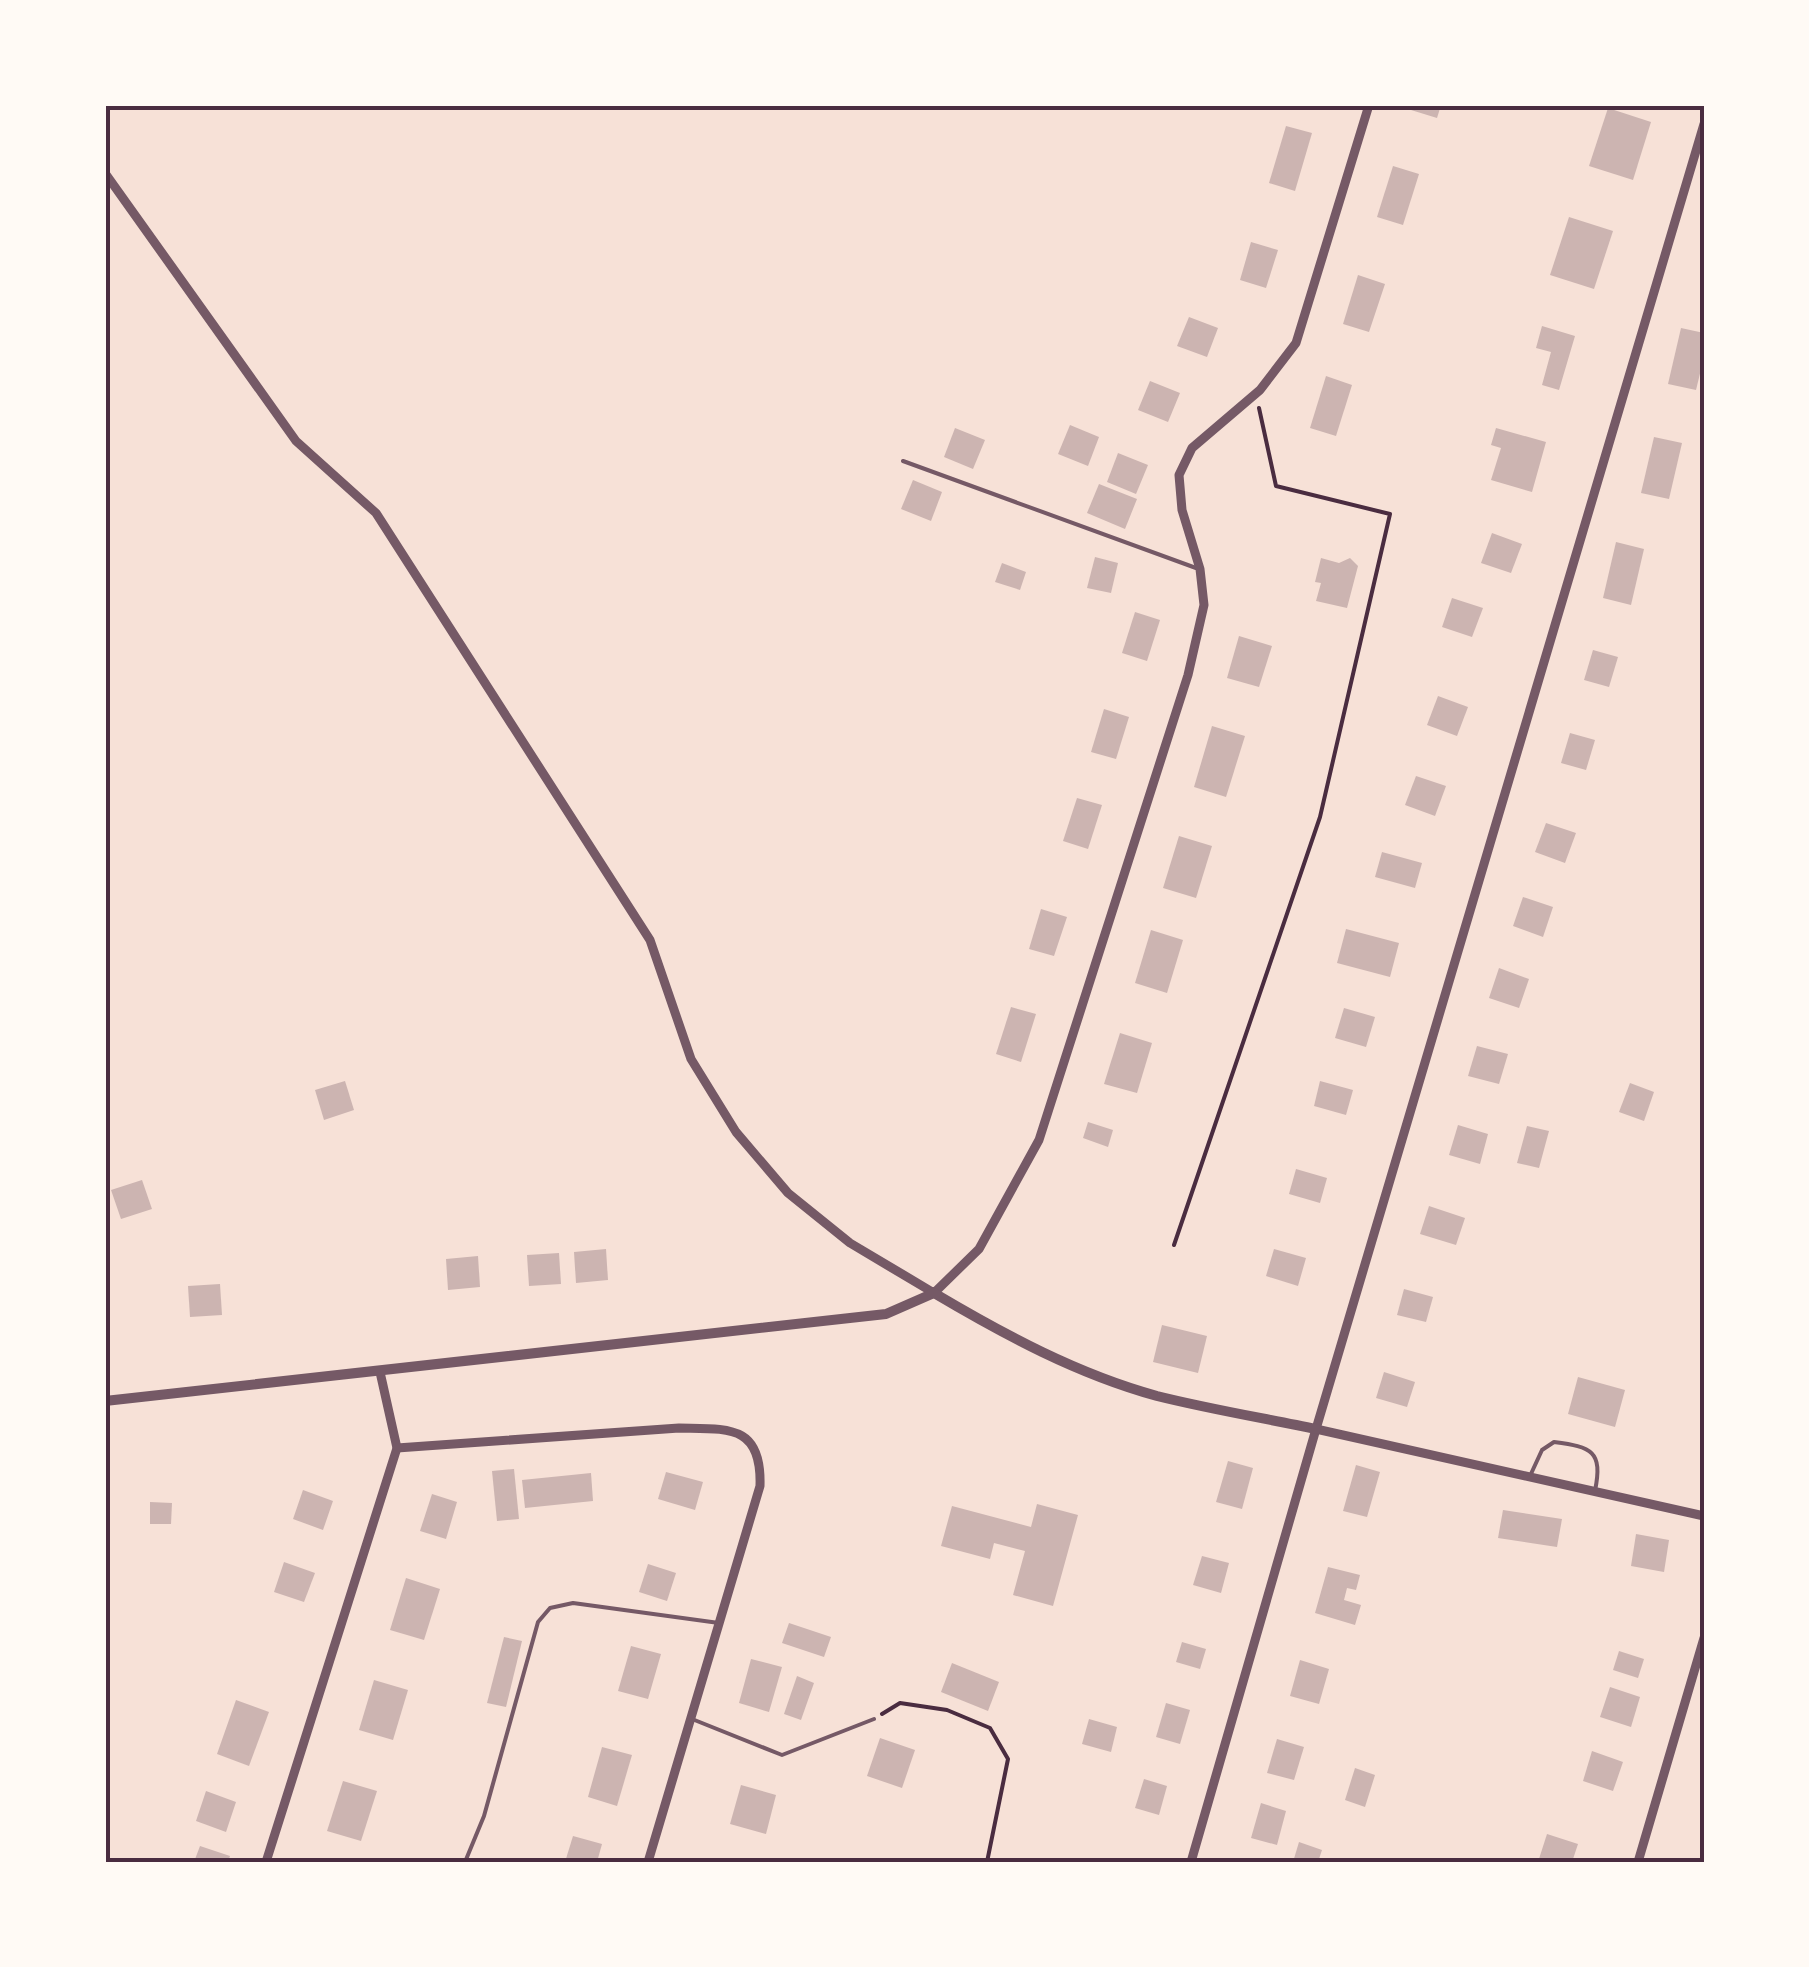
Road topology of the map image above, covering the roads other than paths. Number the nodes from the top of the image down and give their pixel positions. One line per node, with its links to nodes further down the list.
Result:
1 (1369, 105): 5 (street)
2 (1704, 124): 9 (street)
3 (105, 172): 6 (street)
4 (903, 461): 5 (lane)
5 (1200, 570): 6 (street)
6 (934, 1293): 7 (street); 9 (street)
7 (380, 1372): 8 (street); 10 (street)
8 (105, 1402)
9 (1316, 1429): 11 (street); 21 (street)
10 (397, 1448): 14 (street); 18 (street)
11 (1529, 1476): 12 (street); 12 (lane)
12 (1595, 1491): 13 (street)
13 (1704, 1516)
14 (719, 1623): 16 (street); 19 (lane)
15 (1704, 1638): 22 (street)
16 (692, 1718): 17 (lane); 20 (street)
17 (874, 1719)
18 (266, 1862)
19 (465, 1862)
20 (648, 1862)
21 (1191, 1862)
22 (1638, 1862)

